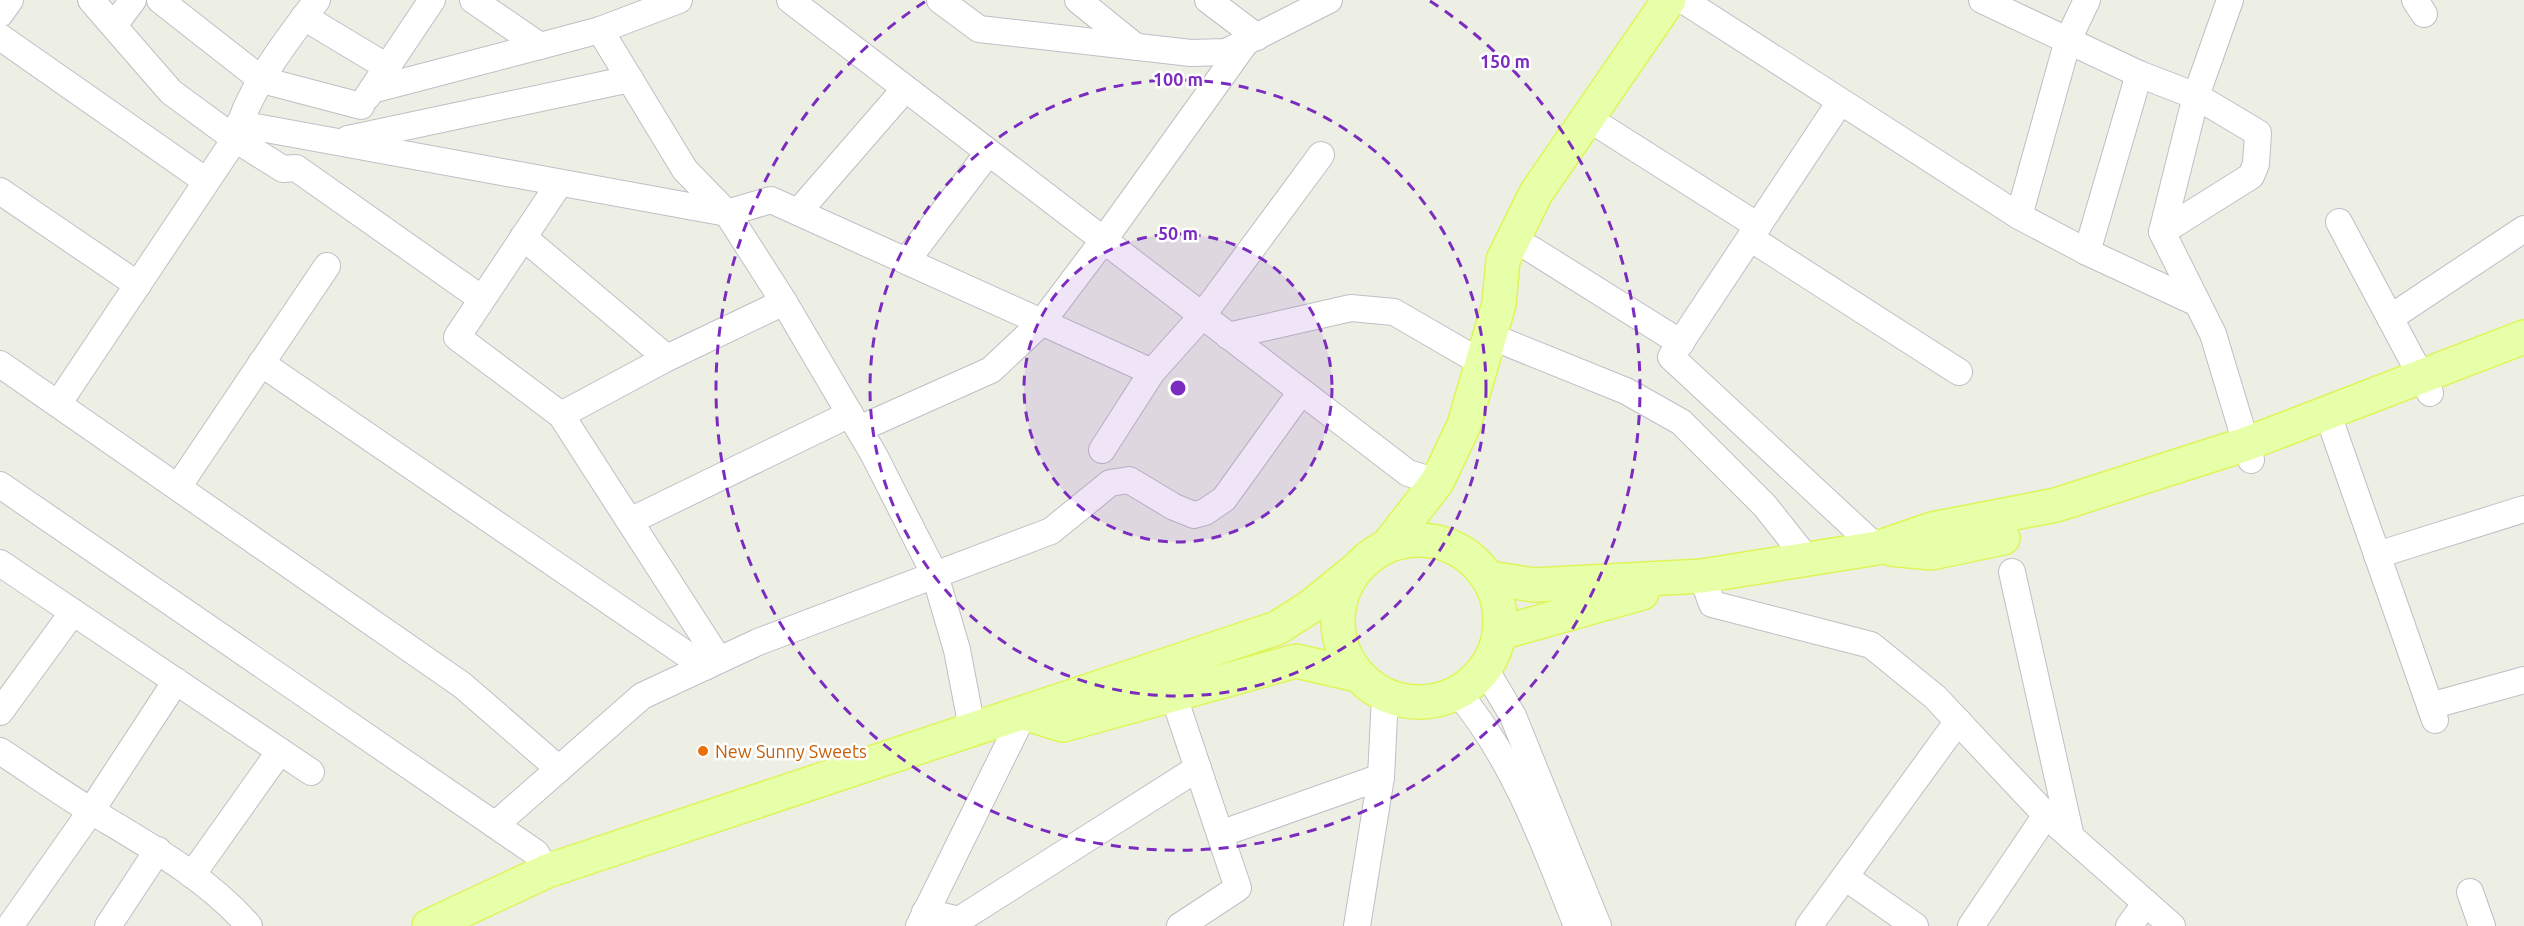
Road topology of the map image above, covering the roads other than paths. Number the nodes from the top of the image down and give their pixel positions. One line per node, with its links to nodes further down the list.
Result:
1 (9, 0): 18 (street)
2 (91, 0): 19 (street)
3 (133, 0): 19 (street)
4 (160, 0): 29 (street)
5 (432, 0): 26 (street)
6 (473, 0): 24 (street)
7 (679, 0): 20 (street)
8 (939, 0): 25 (street)
9 (1078, 0): 25 (street)
10 (1208, 0): 22 (street)
11 (1329, 0): 22 (street)
12 (1982, 0): 23 (street)
13 (2087, 0): 23 (street)
14 (2230, 0): 31 (street)
15 (1683, 1): 33 (street); 34 (main road); 59 (main road)
16 (805, 4): 30 (street)
17 (311, 9): 26 (street); 29 (street)
18 (0, 14)
19 (115, 24): 35 (street)
20 (600, 30): 24 (street); 28 (street)
21 (0, 37): 39 (street)
22 (1251, 39): 25 (street); 50 (street)
23 (2068, 40): 27 (street); 44 (street)
24 (540, 46): 32 (street)
25 (1136, 47)
26 (387, 67): 32 (street)
27 (2139, 74): 31 (street); 52 (street)
28 (630, 79): 36 (street); 43 (street)
29 (262, 80): 32 (street); 35 (street)
30 (905, 89): 37 (street); 42 (street)
31 (2196, 96): 48 (street); 48 (street)
32 (366, 98): 36 (street)
33 (1840, 102): 44 (street); 47 (street)
34 (1602, 127): 47 (street); 51 (main road)
35 (237, 131): 36 (street); 39 (street); 56 (street)
36 (337, 142): 40 (street)
37 (988, 153): 50 (street); 53 (street)
38 (1321, 155): 60 (street)
39 (206, 181): 55 (street)
40 (559, 184): 43 (street); 49 (street)
41 (0, 191): 55 (street)
42 (799, 211): 43 (street); 53 (street)
43 (727, 213): 57 (street)
44 (2019, 216): 52 (street)
45 (2339, 222): 61 (street)
46 (2524, 229): 61 (street)
47 (1754, 232): 65 (street); 72 (street)
48 (2162, 232): 58 (street)
49 (523, 237): 56 (street); 68 (street)
50 (1103, 241): 60 (street); 62 (street)
51 (1531, 249): 59 (main road); 65 (street)
52 (2087, 252): 58 (street)
53 (907, 260): 62 (street)
54 (327, 266): 69 (street)
55 (138, 285): 75 (street)
56 (482, 299): 76 (street)
57 (784, 302): 68 (street); 77 (street)
58 (2197, 303): 80 (street)
59 (1499, 304): 66 (main road)
60 (1202, 316): 63 (street); 71 (street)
61 (2390, 318): 73 (street)
62 (1042, 322): 71 (street); 77 (street)
63 (1228, 336): 66 (street); 74 (street)
64 (2524, 337): 73 (main road)
65 (1681, 343): 88 (street)
66 (1486, 349): 81 (main road); 90 (street)
67 (2524, 357): 73 (main road)
68 (667, 358): 76 (street)
69 (261, 363): 83 (street); 99 (street)
70 (0, 364): 75 (street)
71 (1152, 372): 79 (street)
72 (1959, 372)
73 (2426, 385): 78 (main road); 80 (main road)
74 (1302, 392): 81 (street); 94 (street)
75 (58, 404): 83 (street)
76 (561, 415): 85 (street)
77 (855, 422): 85 (street); 94 (street)
78 (2333, 429): 80 (main road); 89 (street)
79 (1102, 450)
80 (2248, 452): 88 (main road)
81 (1437, 482): 86 (main road); 87 (main road)
82 (0, 485): 119 (street)
83 (178, 487): 114 (street)
84 (2524, 509): 89 (street)
85 (630, 520): 99 (street)
86 (1426, 540): 87 (main road); 96 (main road)
87 (1388, 545): 92 (main road)
88 (1877, 548): 90 (main road)
89 (2377, 555): 102 (street)
90 (1807, 560): 95 (main road)
91 (0, 563): 97 (street)
92 (1353, 572): 101 (main road); 108 (main road)
93 (2012, 572): 121 (street)
94 (935, 575): 99 (street); 110 (street)
95 (1702, 576): 96 (main road); 98 (main road); 109 (street)
96 (1489, 578): 98 (main road)
97 (73, 612): 103 (street); 107 (street)
98 (1500, 633): 100 (main road)
99 (712, 663): 114 (street)
100 (1485, 669): 104 (main road); 137 (street)
101 (1357, 675): 105 (main road); 106 (main road)
102 (2524, 680)
103 (176, 681): 112 (street); 117 (street)
104 (1458, 693): 106 (main road); 136 (street)
105 (1173, 694): 108 (main road); 113 (street)
106 (1385, 696): 116 (street)
107 (0, 712)
108 (1024, 713): 110 (main road); 129 (street)
109 (1958, 721): 118 (street); 125 (street)
110 (972, 728): 123 (main road)
111 (0, 751): 117 (street)
112 (280, 751): 115 (street); 124 (street)
113 (1198, 768): 120 (street); 129 (street)
114 (559, 769): 119 (street)
115 (311, 772)
116 (1381, 777): 120 (street); 135 (street)
117 (91, 811): 122 (street); 131 (street)
118 (2046, 815): 121 (street); 140 (street)
119 (495, 825): 123 (street)
120 (1220, 834): 134 (street)
121 (2071, 837): 127 (street)
122 (158, 849): 124 (street); 132 (street)
123 (547, 872): 130 (main road)
124 (192, 876): 133 (street)
125 (1845, 877): 128 (street); 138 (street)
126 (2470, 892): 143 (street)
127 (2146, 903): 141 (street); 142 (street)
128 (1887, 918): 139 (street)
129 (922, 919)
130 (436, 925)
131 (10, 926)
132 (108, 926)
133 (249, 926)
134 (1180, 926)
135 (1356, 926)
136 (1577, 926)
137 (1598, 926)
138 (1809, 926)
139 (1915, 926)
140 (1971, 926)
141 (2129, 926)
142 (2172, 926)
143 (2482, 926)

